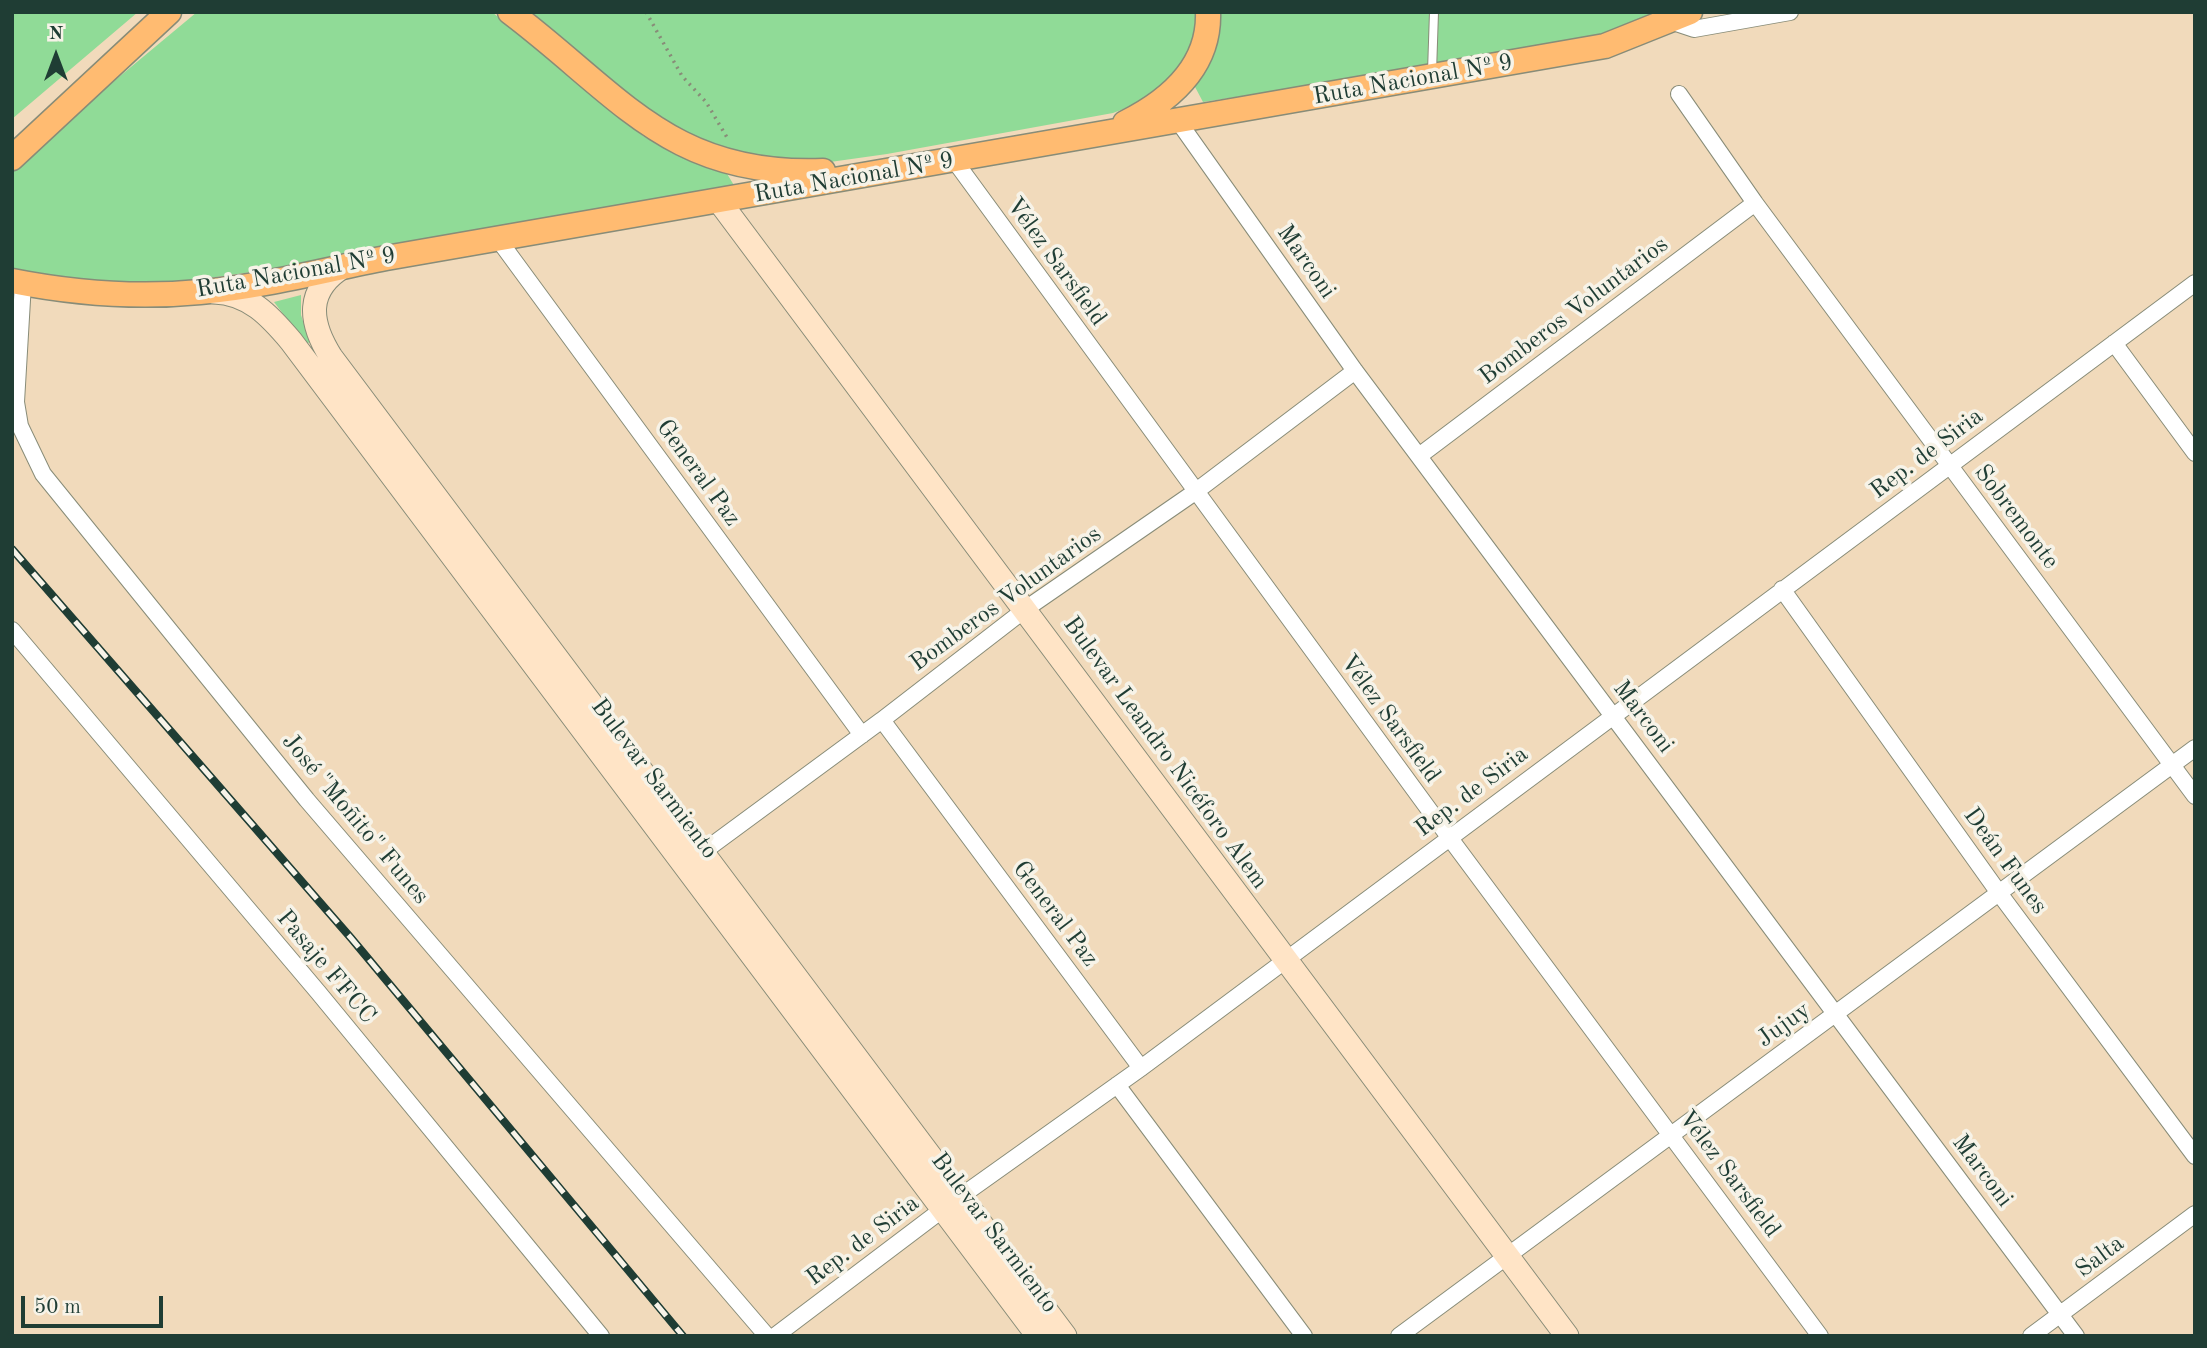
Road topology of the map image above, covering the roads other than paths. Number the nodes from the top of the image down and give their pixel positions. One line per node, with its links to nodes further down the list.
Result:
1 (169, 12): 8 (main road)
2 (184, 12): 8 (main road)
3 (510, 12): 15 (main road)
4 (1208, 12): 12 (main road)
5 (1434, 12): 9 (lane)
6 (1790, 12): 7 (street)
7 (1680, 16): 9 (main road, Ruta Nacional Nº 9)
8 (115, 63): 13 (main road)
9 (1432, 78): 11 (main road, Ruta Nacional Nº 9)
10 (1679, 94): 17 (street, Sobremonte)
11 (1178, 121): 12 (main road, Ruta Nacional Nº 9); 25 (street, Marconi)
12 (1102, 134): 14 (main road, Ruta Nacional Nº 9)
13 (12, 158)
14 (954, 160): 15 (main road, Ruta Nacional Nº 9); 29 (street, Vélez Sarsfield)
15 (911, 168): 16 (main road, Ruta Nacional Nº 9)
16 (719, 201): 18 (main road, Ruta Nacional Nº 9); 31 (main road, Bulevar Leandro Nicéforo Alem)
17 (1755, 203): 27 (street, Bomberos Voluntarios); 28 (street, Sobremonte)
18 (498, 239): 19 (main road, Ruta Nacional Nº 9); 35 (street, General Paz)
19 (344, 266): 22 (main road, Ruta Nacional Nº 9); 24 (main road, Bulevar Sarmiento)
20 (18, 282): 22 (main road, Ruta Nacional Nº 9); 53 (street, José "Moñito" Funes)
21 (2195, 283): 23 (street, Rep. de Siria)
22 (201, 292): 24 (main road, Bulevar Sarmiento)
23 (2114, 343): 26 (street); 28 (street, Rep. de Siria)
24 (322, 363): 40 (main road, Bulevar Sarmiento)
25 (1355, 371): 27 (street, Marconi); 29 (street, Bomberos Voluntarios)
26 (2195, 453)
27 (1419, 456): 33 (street, Marconi)
28 (1950, 465): 30 (street, Rep. de Siria); 37 (street, Sobremonte)
29 (1195, 492): 31 (street, Bomberos Voluntarios); 39 (street, Vélez Sarsfield)
30 (1782, 589): 33 (street, Rep. de Siria); 41 (street, Deán Funes)
31 (1027, 608): 34 (street, Bomberos Voluntarios); 42 (main road, Bulevar Leandro Nicéforo Alem)
32 (12, 630): 52 (street, Pasaje FFCC)
33 (1614, 715): 39 (street, Rep. de Siria); 43 (street, Marconi)
34 (882, 720): 35 (street, Bomberos Voluntarios); 44 (street, General Paz)
35 (862, 735): 40 (street, Bomberos Voluntarios)
36 (2195, 748): 37 (street, Jujuy)
37 (2172, 765): 38 (street, Sobremonte); 41 (street, Jujuy)
38 (2195, 796)
39 (1449, 837): 42 (street, Rep. de Siria); 46 (street, Vélez Sarsfield)
40 (694, 858): 48 (main road, Bulevar Sarmiento)
41 (1999, 893): 43 (street, Jujuy); 47 (street, Deán Funes)
42 (1284, 961): 44 (street, Rep. de Siria); 50 (main road, Bulevar Leandro Nicéforo Alem)
43 (1836, 1014): 46 (street, Jujuy); 51 (street, Marconi)
44 (1141, 1068): 45 (street, Rep. de Siria)
45 (1117, 1085): 48 (street, Rep. de Siria); 57 (street)
46 (1672, 1136): 50 (street, Jujuy); 60 (street, Vélez Sarsfield)
47 (2195, 1156)
48 (952, 1203): 54 (street, Rep. de Siria); 55 (main road, Bulevar Sarmiento); 56 (main road, Bulevar Sarmiento)
49 (2195, 1214): 51 (street, Salta)
50 (1508, 1258): 58 (street, Jujuy); 59 (main road, Bulevar Leandro Nicéforo Alem)
51 (2060, 1314): 61 (street, Salta); 62 (street, Marconi)
52 (601, 1336)
53 (767, 1336)
54 (775, 1336)
55 (1038, 1336)
56 (1065, 1336)
57 (1304, 1336)
58 (1399, 1336)
59 (1567, 1336)
60 (1821, 1336)
61 (2031, 1336)
62 (2076, 1336)

